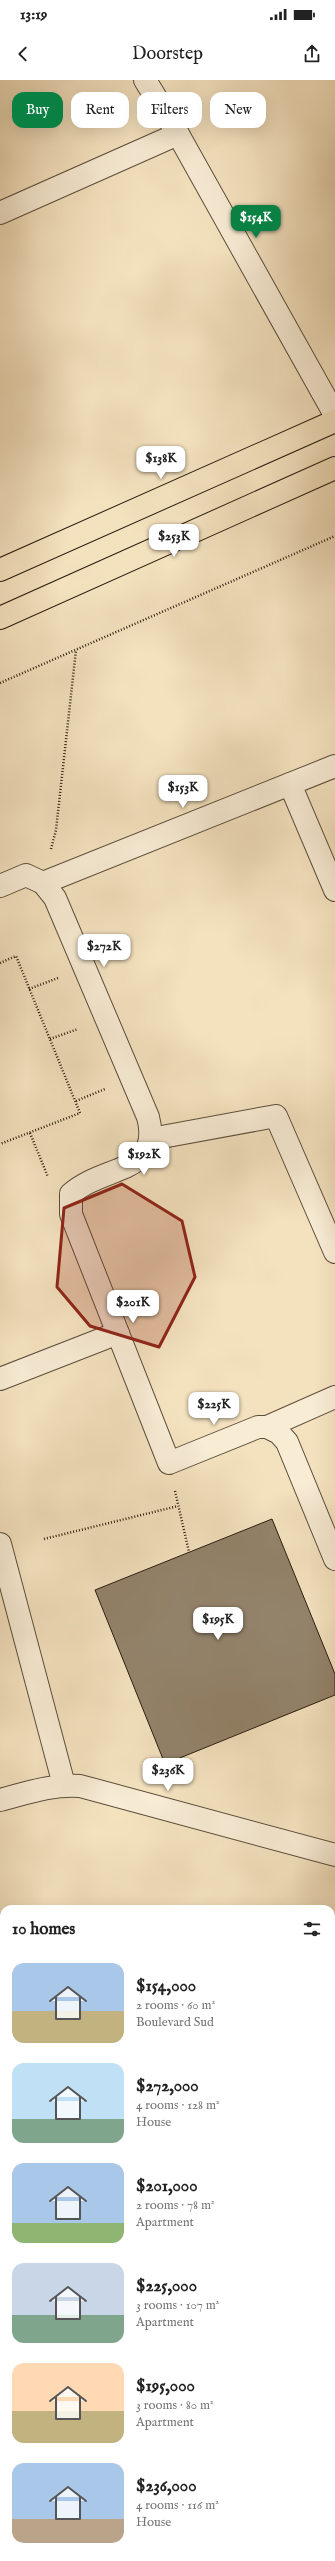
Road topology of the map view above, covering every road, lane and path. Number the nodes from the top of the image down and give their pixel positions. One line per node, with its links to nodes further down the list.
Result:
1 (145, 80): 2 (street)
2 (178, 134): 3 (street); 4 (street)
3 (0, 213)
4 (335, 416)
5 (335, 421): 8 (main road)
6 (335, 468): 9 (main road)
7 (335, 536): 10 (path)
8 (0, 570)
9 (0, 618)
10 (76, 650): 11 (path); 14 (path)
11 (0, 683)
12 (335, 766): 13 (street)
13 (290, 784): 14 (street); 16 (street)
14 (43, 883): 15 (street); 25 (street)
15 (0, 886)
16 (335, 890)
17 (0, 963): 19 (path)
18 (64, 976): 19 (path)
19 (29, 989): 21 (path)
20 (84, 1027): 21 (path)
21 (50, 1039): 23 (path)
22 (111, 1086): 23 (path)
23 (76, 1101): 24 (path)
24 (30, 1132): 26 (path); 27 (path)
25 (151, 1139): 28 (street); 29 (street)
26 (0, 1144)
27 (51, 1183)
28 (335, 1252)
29 (118, 1333): 30 (street); 33 (street)
30 (0, 1379)
31 (335, 1397): 32 (street)
32 (267, 1427): 33 (street); 38 (street)
33 (169, 1463): 34 (path)
34 (178, 1506): 35 (path); 37 (path)
35 (44, 1539)
36 (0, 1544): 39 (street)
37 (189, 1552)
38 (335, 1559)
39 (64, 1785): 40 (street); 41 (street)
40 (0, 1800)
41 (335, 1855)

